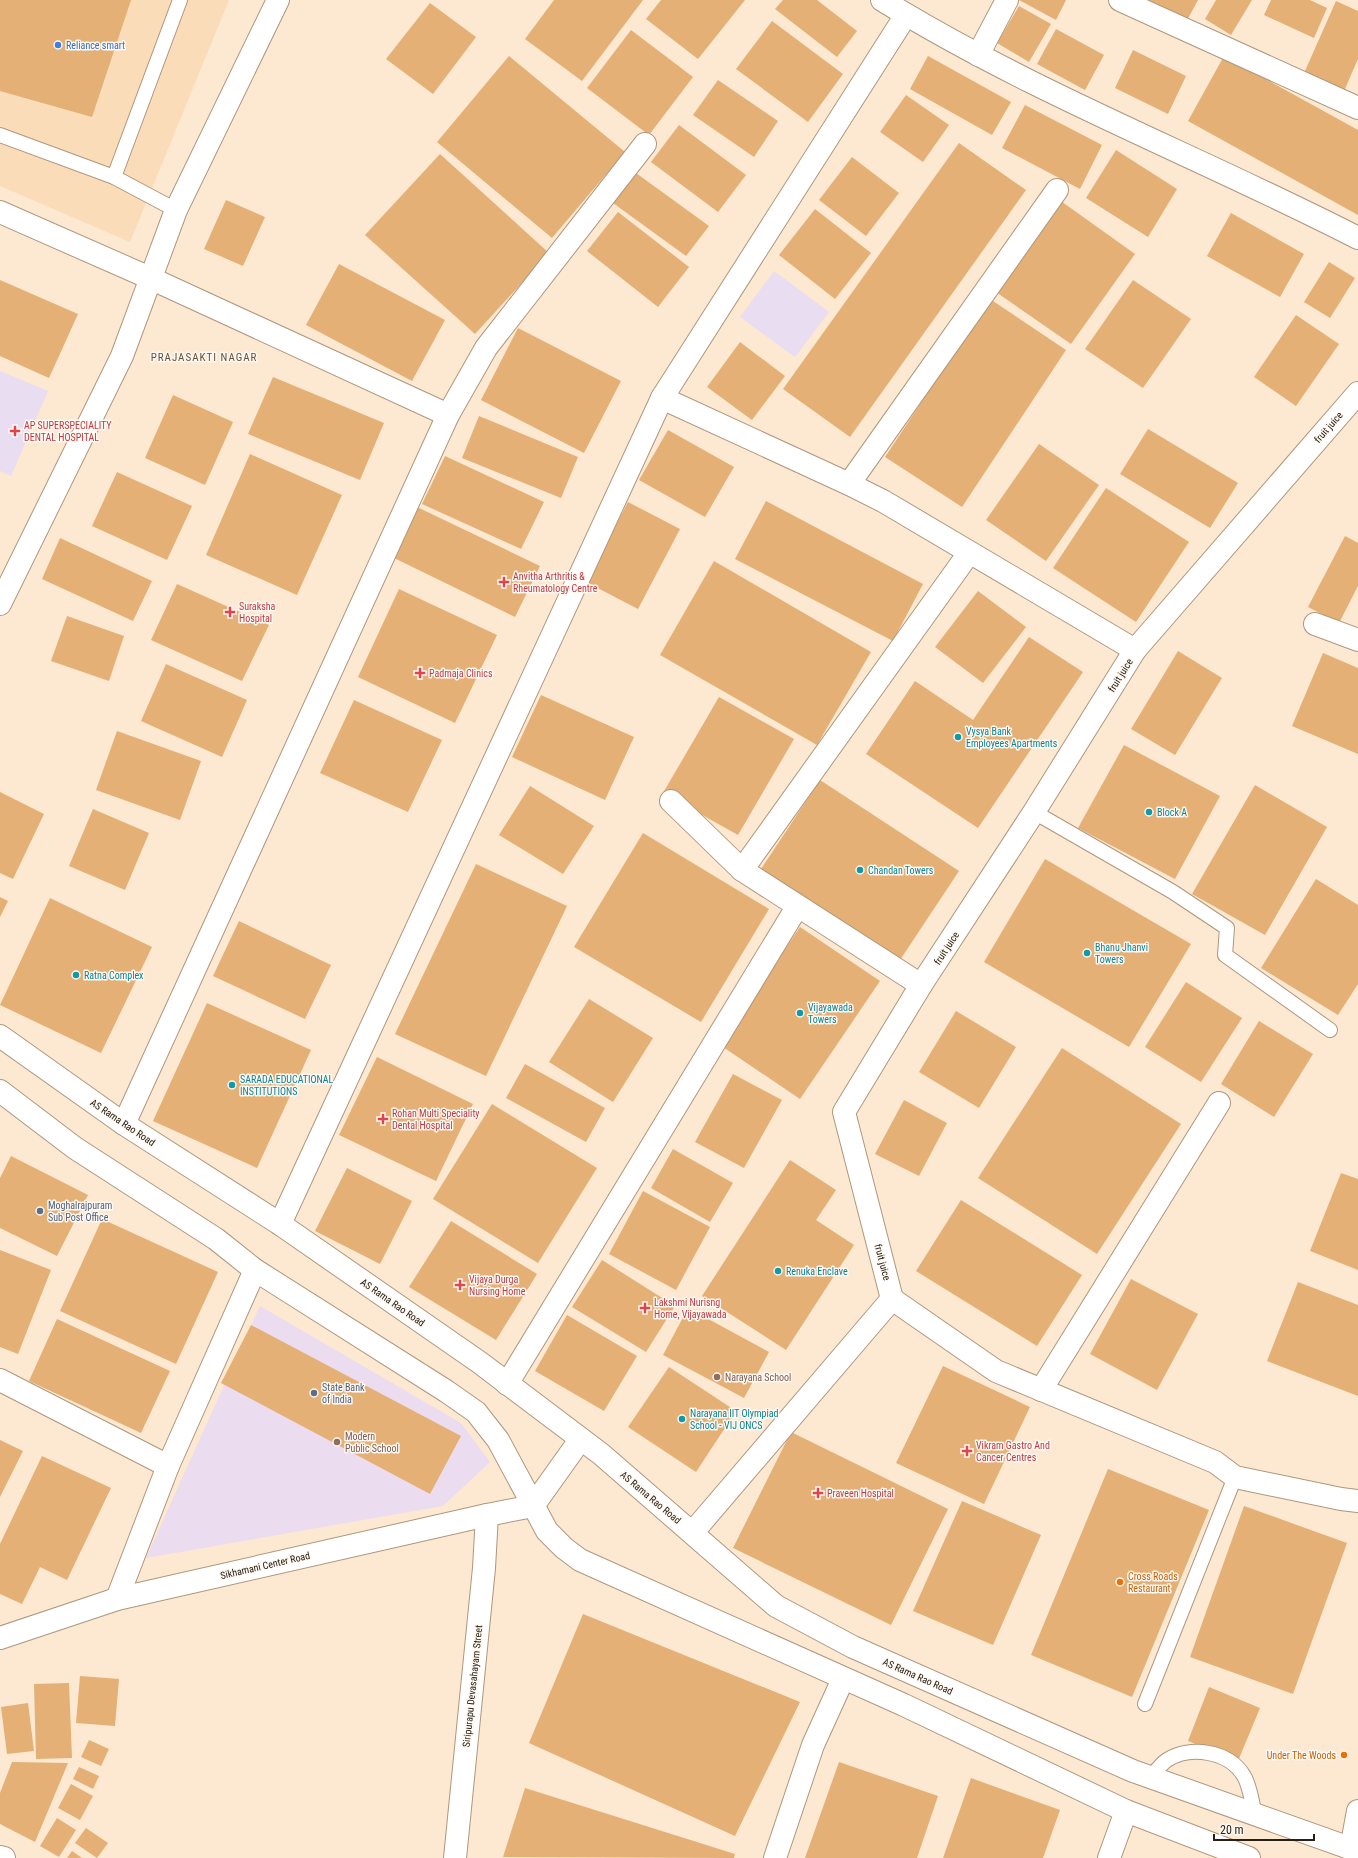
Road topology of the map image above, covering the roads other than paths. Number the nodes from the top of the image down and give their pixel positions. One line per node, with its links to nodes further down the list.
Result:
1 (180, 0): 11 (lane)
2 (278, 0): 13 (street)
3 (882, 0): 6 (street)
4 (1007, 0): 7 (street)
5 (1120, 0): 8 (street)
6 (906, 15): 7 (street); 18 (street)
7 (978, 54): 15 (street)
8 (1358, 108)
9 (0, 136): 11 (lane)
10 (645, 144): 19 (street)
11 (114, 177): 13 (lane)
12 (1057, 190): 20 (street)
13 (176, 210): 16 (street)
14 (0, 212): 16 (street)
15 (1358, 238)
16 (150, 278): 19 (street); 22 (street)
17 (1358, 393): 25 (street, fruit juice)
18 (662, 398): 20 (street); 36 (street)
19 (448, 415): 35 (street)
20 (849, 484): 21 (street)
21 (969, 553): 25 (street); 28 (street)
22 (0, 604)
23 (1315, 624): 24 (street)
24 (1358, 640)
25 (1135, 650): 27 (street, fruit juice)
26 (671, 801): 28 (street)
27 (1034, 812): 30 (street, fruit juice); 31 (lane)
28 (742, 870): 29 (street)
29 (798, 907): 30 (street); 40 (street)
30 (922, 984): 38 (street, fruit juice)
31 (1330, 1030)
32 (0, 1036): 35 (street, AS Rama Rao Road)
33 (0, 1091): 37 (street)
34 (1220, 1103): 41 (street)
35 (124, 1124): 36 (street, AS Rama Rao Road)
36 (280, 1224): 40 (street, AS Rama Rao Road)
37 (255, 1270): 43 (street); 46 (street)
38 (892, 1299): 41 (street); 48 (street)
39 (0, 1380): 43 (street)
40 (507, 1384): 42 (street, AS Rama Rao Road)
41 (1041, 1390): 44 (street)
42 (580, 1440): 46 (street); 48 (street, AS Rama Rao Road)
43 (168, 1466): 49 (street)
44 (1235, 1477): 45 (street); 52 (lane)
45 (1358, 1501)
46 (533, 1506): 47 (street, Sikhamani Center Road); 51 (street)
47 (487, 1515): 49 (street, Sikhamani Center Road); 60 (street, Siripurapu Devasahayam Street)
48 (693, 1532): 53 (street, AS Rama Rao Road)
49 (117, 1599): 50 (street, Sikhamani Center Road)
50 (0, 1638)
51 (843, 1679): 54 (street); 61 (street)
52 (1145, 1704)
53 (1150, 1778): 56 (street, AS Rama Rao Road); 56 (lane)
54 (1126, 1811): 62 (street); 63 (street)
55 (1358, 1811): 57 (street)
56 (1255, 1815): 57 (street, AS Rama Rao Road)
57 (1354, 1850)
58 (0, 1857): 59 (street)
59 (4, 1858)
60 (455, 1858)
61 (775, 1858)
62 (1109, 1858)
63 (1249, 1858)

